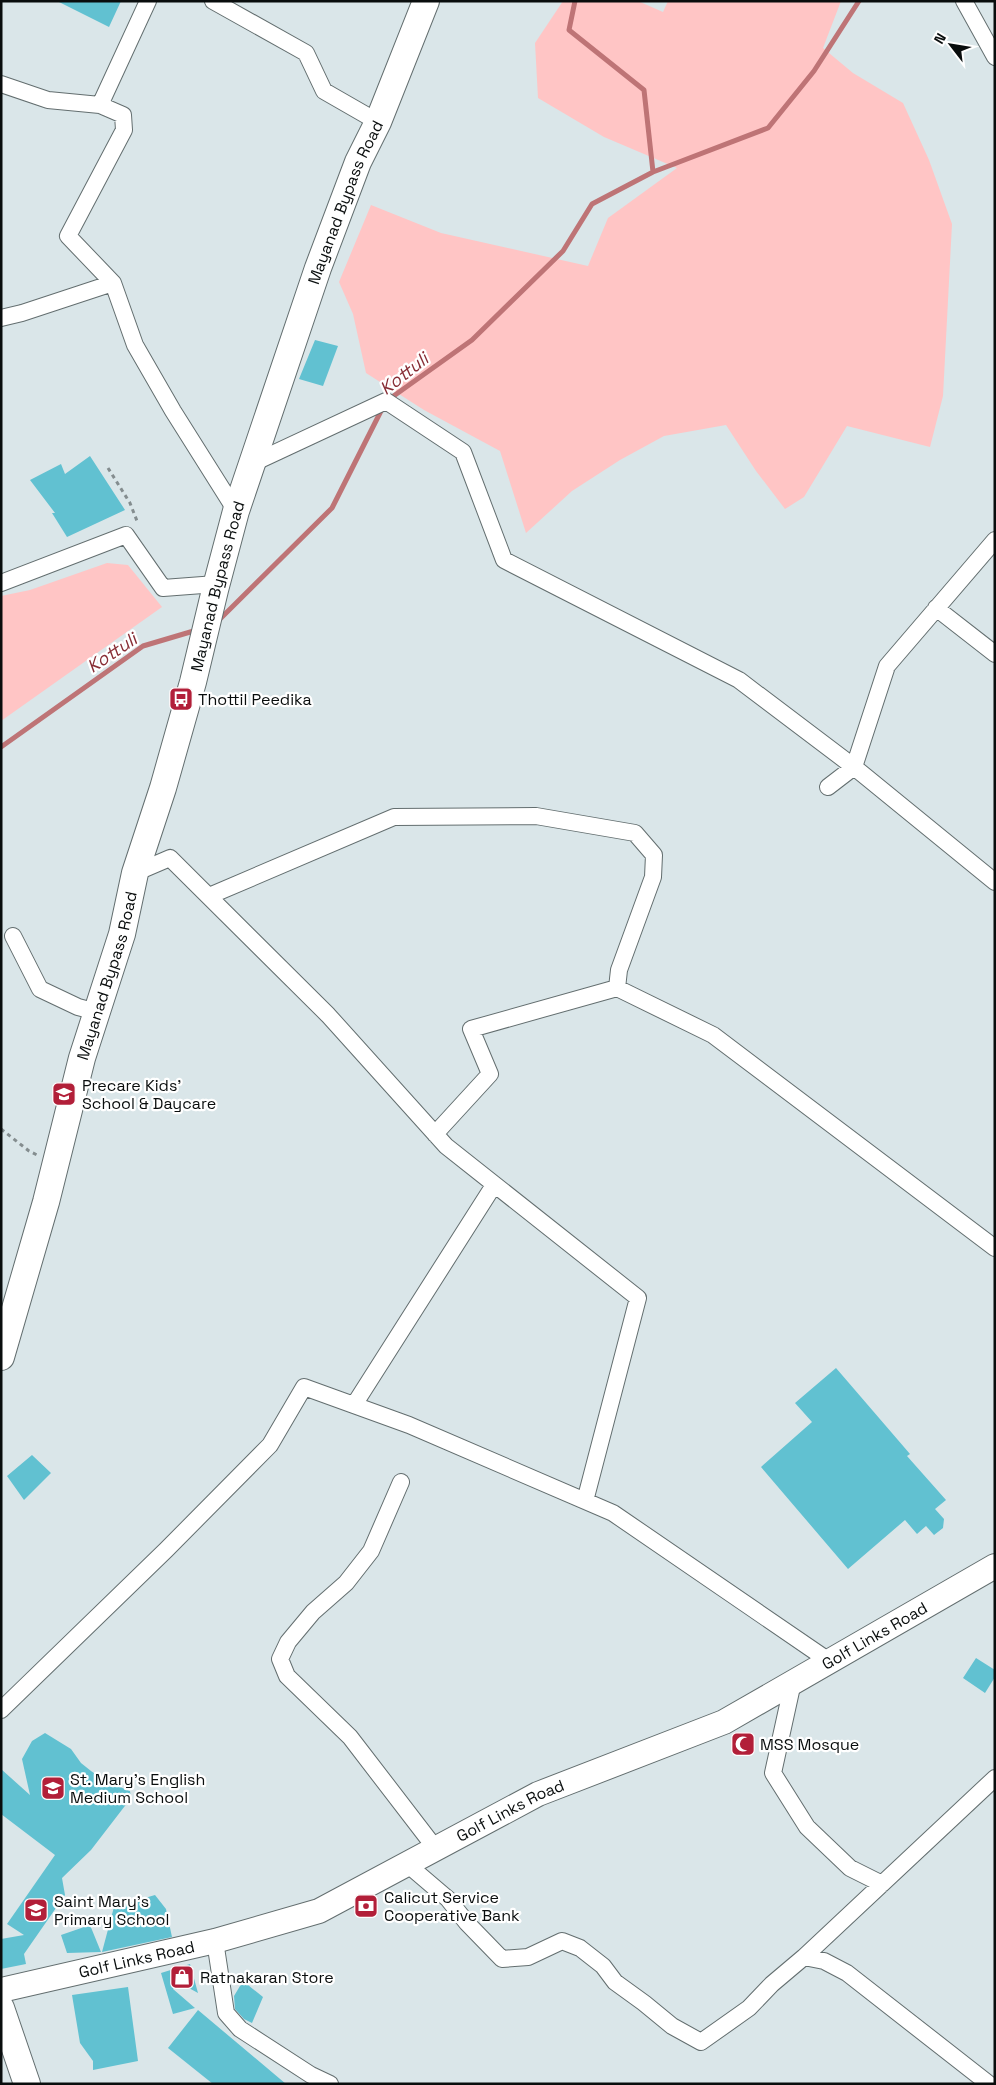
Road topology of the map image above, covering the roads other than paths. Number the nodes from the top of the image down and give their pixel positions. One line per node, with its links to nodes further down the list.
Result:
1 (148, 1): 7 (street)
2 (213, 1): 8 (street)
3 (426, 1): 8 (main road, Mayanad Bypass Road)
4 (964, 1): 5 (street)
5 (995, 57)
6 (1, 84): 7 (street)
7 (100, 104): 9 (street)
8 (378, 122): 11 (main road, Mayanad Bypass Road)
9 (113, 283): 10 (street); 12 (street)
10 (1, 318)
11 (251, 464): 12 (main road, Mayanad Bypass Road); 18 (street)
12 (236, 511): 15 (main road, Mayanad Bypass Road)
13 (995, 540): 16 (street)
14 (1, 583): 15 (street)
15 (215, 587): 20 (main road, Mayanad Bypass Road)
16 (936, 608): 17 (street); 18 (street)
17 (995, 654)
18 (854, 767): 19 (street); 21 (street)
19 (828, 787)
20 (135, 873): 22 (street); 25 (main road, Mayanad Bypass Road)
21 (995, 882)
22 (209, 896): 24 (street); 26 (street)
23 (13, 936): 25 (street)
24 (617, 988): 26 (street); 28 (street)
25 (97, 1012): 29 (main road, Mayanad Bypass Road)
26 (435, 1134): 27 (street)
27 (494, 1185): 30 (street); 32 (street)
28 (995, 1248)
29 (1, 1357)
30 (354, 1405): 32 (street); 36 (street)
31 (401, 1482): 38 (street)
32 (585, 1501): 34 (street)
33 (995, 1566): 34 (main road, Golf Links Road)
34 (828, 1662): 35 (main road, Golf Links Road)
35 (793, 1682): 38 (main road, Golf Links Road); 40 (street)
36 (1, 1710)
37 (995, 1778): 40 (street)
38 (436, 1849): 39 (main road, Golf Links Road)
39 (407, 1864): 41 (main road, Golf Links Road); 42 (street)
40 (882, 1884): 42 (street)
41 (215, 1941): 43 (main road, Golf Links Road); 45 (street)
42 (804, 1957): 49 (street)
43 (1, 1990)
44 (1, 2008): 47 (main road)
45 (308, 2079): 48 (street)
46 (995, 2080): 49 (street)
47 (27, 2084)
48 (330, 2084)
49 (990, 2084)

